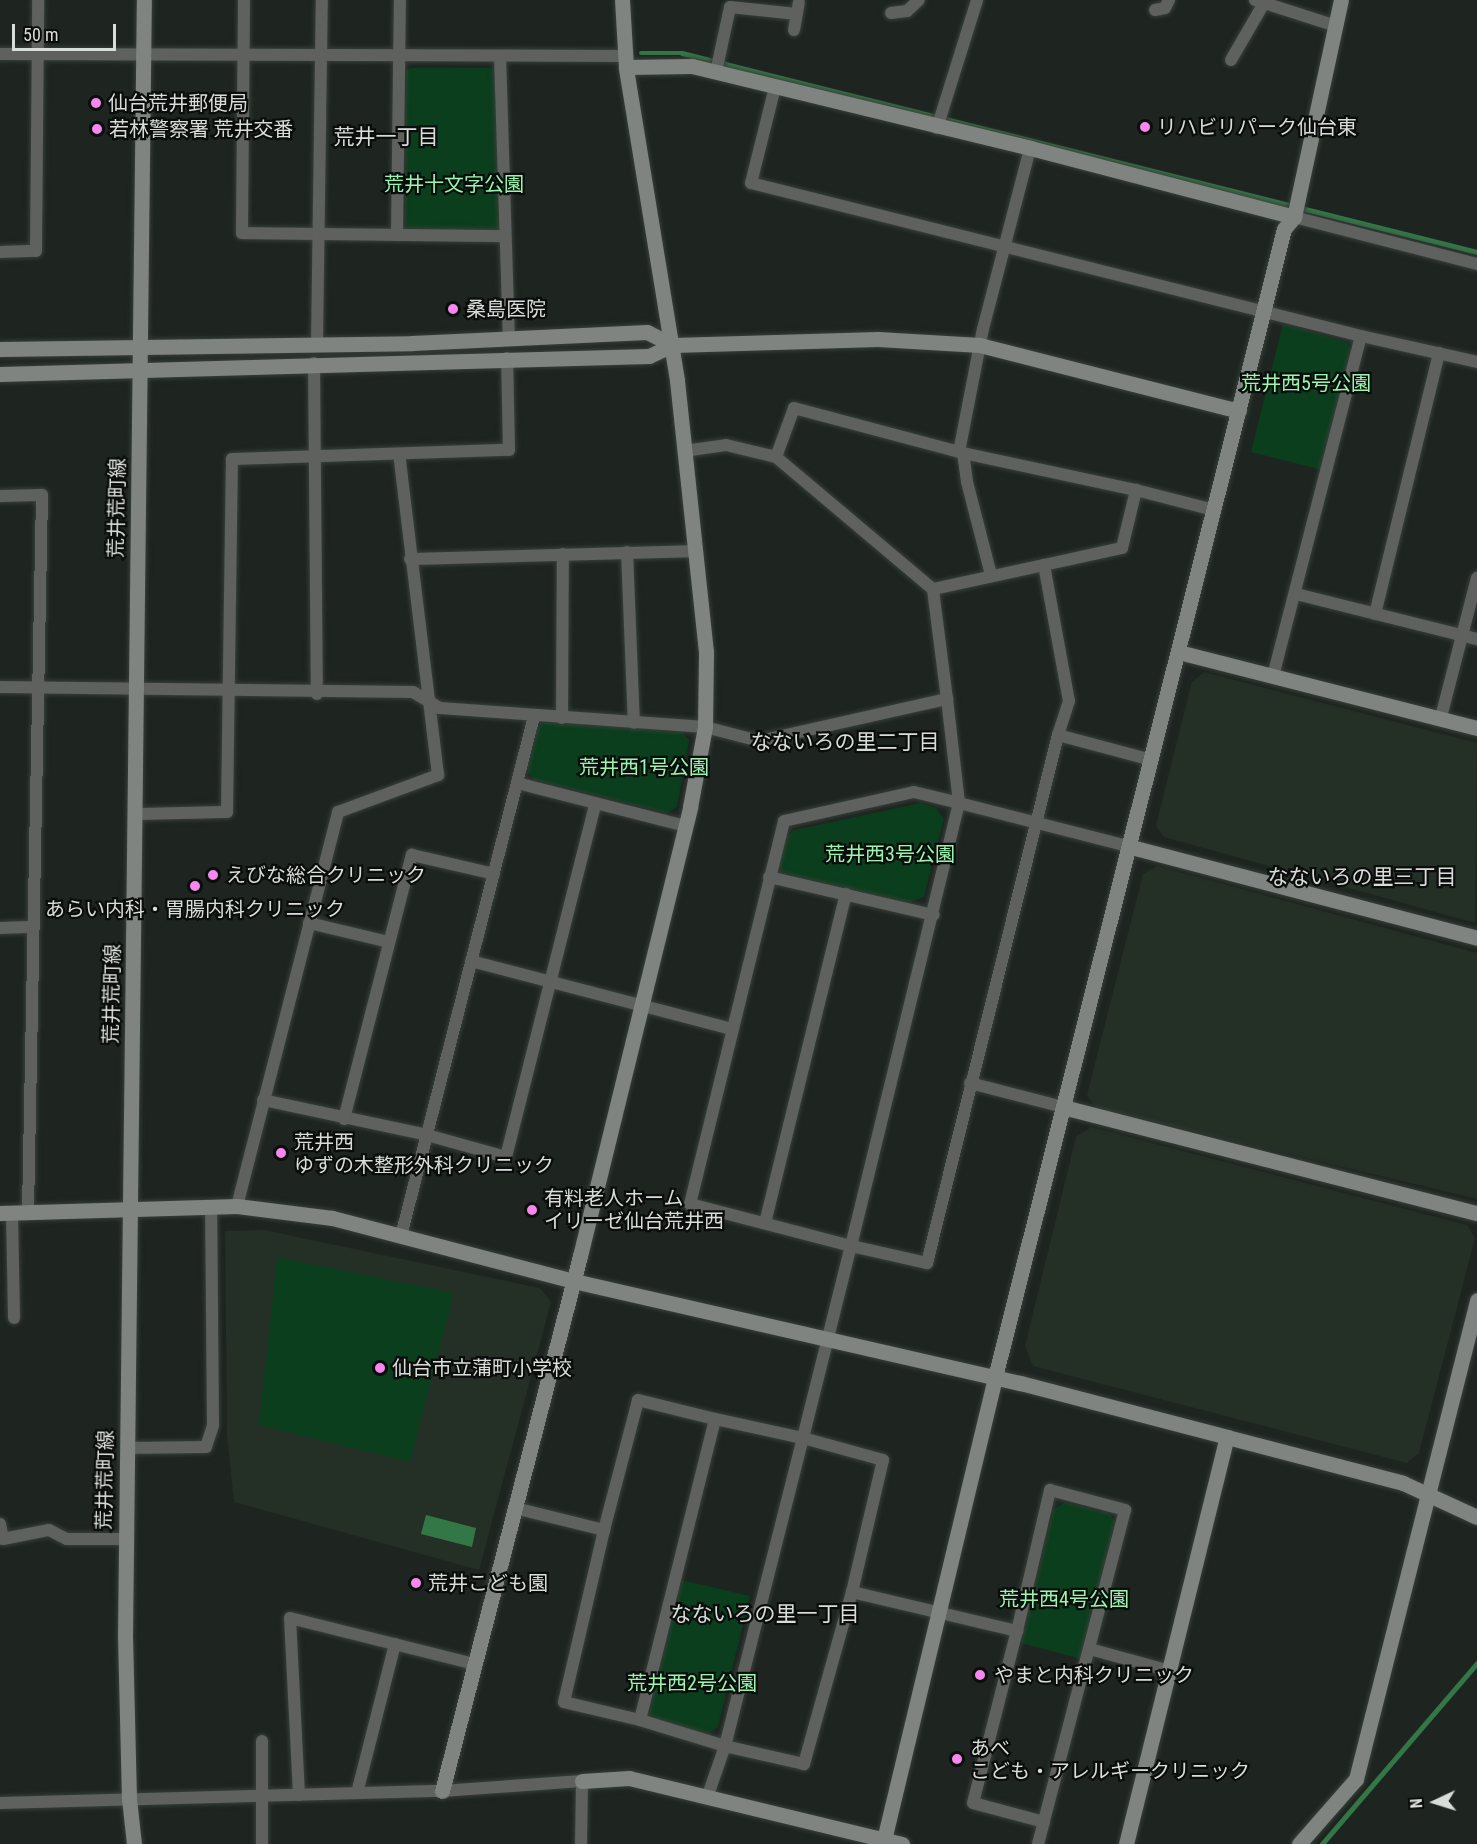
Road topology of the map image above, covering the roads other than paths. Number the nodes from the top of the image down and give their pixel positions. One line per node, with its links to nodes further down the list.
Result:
1 (38, 0): 17 (street)
2 (144, 0): 20 (street, 荒井荒町線)
3 (244, 0): 22 (street)
4 (322, 0): 21 (street)
5 (400, 0): 18 (street)
6 (622, 0): 24 (street)
7 (919, 0): 13 (street)
8 (977, 0): 27 (street)
9 (1169, 0): 12 (street)
10 (1341, 0): 14 (street)
11 (1259, 2): 14 (street); 23 (street)
12 (1155, 10)
13 (891, 13)
14 (1333, 24): 29 (street)
15 (794, 30): 25 (street)
16 (0, 54): 17 (street)
17 (37, 54): 20 (street); 34 (street)
18 (399, 56): 19 (street); 21 (street); 30 (street)
19 (500, 56): 24 (street); 32 (street)
20 (143, 57): 22 (street); 42 (street, 荒井荒町線)
21 (321, 57): 22 (street); 31 (street)
22 (243, 58): 31 (street)
23 (1231, 60)
24 (626, 62): 25 (street); 40 (street)
25 (716, 72): 26 (street)
26 (775, 87): 27 (street); 33 (street)
27 (938, 125): 28 (street)
28 (1030, 148): 29 (street); 33 (street)
29 (1296, 211): 35 (street); 36 (street)
30 (397, 235): 31 (street); 32 (street)
31 (320, 236): 39 (street)
32 (505, 236): 38 (street)
33 (1007, 244): 36 (street); 41 (street)
34 (0, 252)
35 (1477, 264)
36 (1264, 310): 37 (street); 50 (street)
37 (1361, 336): 44 (street); 67 (street)
38 (508, 338): 39 (street); 40 (street)
39 (317, 343): 42 (street)
40 (673, 345): 41 (street); 45 (street); 51 (street)
41 (980, 345): 50 (street); 52 (street)
42 (141, 347): 43 (street); 48 (street, 荒井荒町線)
43 (0, 349)
44 (1439, 353): 46 (street); 68 (street)
45 (507, 358): 47 (street); 53 (street)
46 (1477, 362)
47 (314, 363): 48 (street); 54 (street)
48 (141, 371): 49 (street); 75 (street, 荒井荒町線)
49 (0, 374)
50 (1239, 411): 58 (street)
51 (684, 451): 55 (street); 59 (street)
52 (961, 452): 55 (street); 56 (street); 64 (street)
53 (399, 455): 54 (street); 62 (street)
54 (316, 457): 76 (street); 77 (street)
55 (776, 457): 66 (street)
56 (1136, 490): 58 (street); 63 (street)
57 (0, 496): 74 (street)
58 (1214, 510): 71 (street)
59 (693, 550): 60 (street); 84 (street)
60 (627, 552): 61 (street); 83 (street)
61 (564, 554): 62 (street); 82 (street)
62 (410, 559): 79 (street)
63 (1044, 565): 64 (street); 86 (street)
64 (991, 575): 66 (street)
65 (1477, 578): 69 (street)
66 (933, 589): 78 (street)
67 (1296, 594): 68 (street); 72 (street)
68 (1375, 614): 69 (street)
69 (1463, 636): 70 (street); 81 (street)
70 (1477, 639)
71 (1179, 652): 72 (street); 87 (street)
72 (1273, 676): 81 (street)
73 (0, 687): 74 (street)
74 (38, 687): 75 (street); 100 (street)
75 (136, 688): 76 (street); 91 (street, 荒井荒町線)
76 (228, 690): 77 (street); 91 (street)
77 (317, 694): 79 (street)
78 (947, 699): 84 (street); 89 (street)
79 (428, 701): 80 (street); 99 (street)
80 (534, 716): 82 (street); 88 (street)
81 (1441, 717): 85 (street)
82 (562, 718): 83 (street)
83 (634, 723): 84 (street)
84 (705, 728): 93 (street)
85 (1477, 728)
86 (1058, 735): 87 (street); 92 (street)
87 (1152, 760): 94 (street)
88 (517, 783): 90 (street); 95 (street)
89 (959, 803): 92 (street); 96 (street); 98 (street)
90 (595, 804): 93 (street); 105 (street)
91 (136, 814): 115 (street, 荒井荒町線)
92 (1035, 822): 94 (street); 108 (street)
93 (686, 826): 106 (street)
94 (1131, 847): 102 (street); 110 (street)
95 (494, 873): 103 (street); 104 (street)
96 (769, 877): 97 (street); 107 (street)
97 (846, 894): 98 (street); 119 (street)
98 (934, 915): 121 (street)
99 (309, 923): 103 (street); 109 (street)
100 (34, 927): 101 (street); 117 (street)
101 (0, 928)
102 (1477, 938)
103 (389, 942): 111 (street)
104 (471, 961): 105 (street); 112 (street)
105 (550, 981): 106 (street); 112 (street)
106 (642, 1003): 107 (street); 122 (street)
107 (732, 1029): 119 (street)
108 (970, 1083): 110 (street); 121 (street)
109 (263, 1100): 111 (street); 113 (street)
110 (1063, 1107): 118 (street); 126 (street)
111 (344, 1119): 112 (street)
112 (428, 1135): 120 (street)
113 (237, 1206): 114 (street); 120 (street)
114 (211, 1207): 115 (street); 130 (street)
115 (129, 1209): 117 (street); 130 (street, 荒井荒町線)
116 (6, 1213): 117 (street); 124 (street)
117 (28, 1213)
118 (1477, 1213)
119 (765, 1223): 121 (street)
120 (401, 1236): 122 (street)
121 (851, 1246): 125 (street)
122 (574, 1281): 125 (street); 132 (street)
123 (1477, 1300): 131 (street)
124 (14, 1318)
125 (827, 1342): 126 (street); 129 (street)
126 (995, 1377): 128 (street); 138 (street)
127 (715, 1419): 129 (street); 135 (street); 144 (street)
128 (1227, 1437): 131 (street); 143 (street)
129 (803, 1438): 137 (street); 146 (street)
130 (127, 1448): 136 (street, 荒井荒町線)
131 (1427, 1492): 133 (street); 163 (street)
132 (515, 1509): 135 (street); 142 (street)
133 (1477, 1517)
134 (0, 1524): 136 (street)
135 (604, 1530): 144 (street)
136 (126, 1539): 153 (street, 荒井荒町線)
137 (852, 1592): 138 (street); 146 (street)
138 (941, 1611): 139 (street); 156 (street)
139 (1017, 1631): 141 (street); 155 (street)
140 (395, 1644): 142 (street); 149 (street); 150 (street)
141 (1090, 1648): 143 (street); 155 (street)
142 (475, 1664): 148 (street)
143 (1167, 1670): 162 (street)
144 (640, 1720): 146 (street)
145 (262, 1741): 151 (street)
146 (725, 1746): 152 (street)
147 (582, 1781): 148 (street); 152 (street); 159 (street)
148 (442, 1791): 149 (street)
149 (357, 1793): 150 (street)
150 (299, 1795): 151 (street)
151 (259, 1796): 153 (street); 158 (street)
152 (708, 1796): 156 (street)
153 (129, 1799): 154 (street); 157 (street, 荒井荒町線)
154 (0, 1803)
155 (1044, 1822): 161 (street)
156 (883, 1841): 160 (street)
157 (134, 1844)
158 (262, 1844)
159 (581, 1844)
160 (902, 1844)
161 (1038, 1844)
162 (1126, 1844)
163 (1299, 1844)

